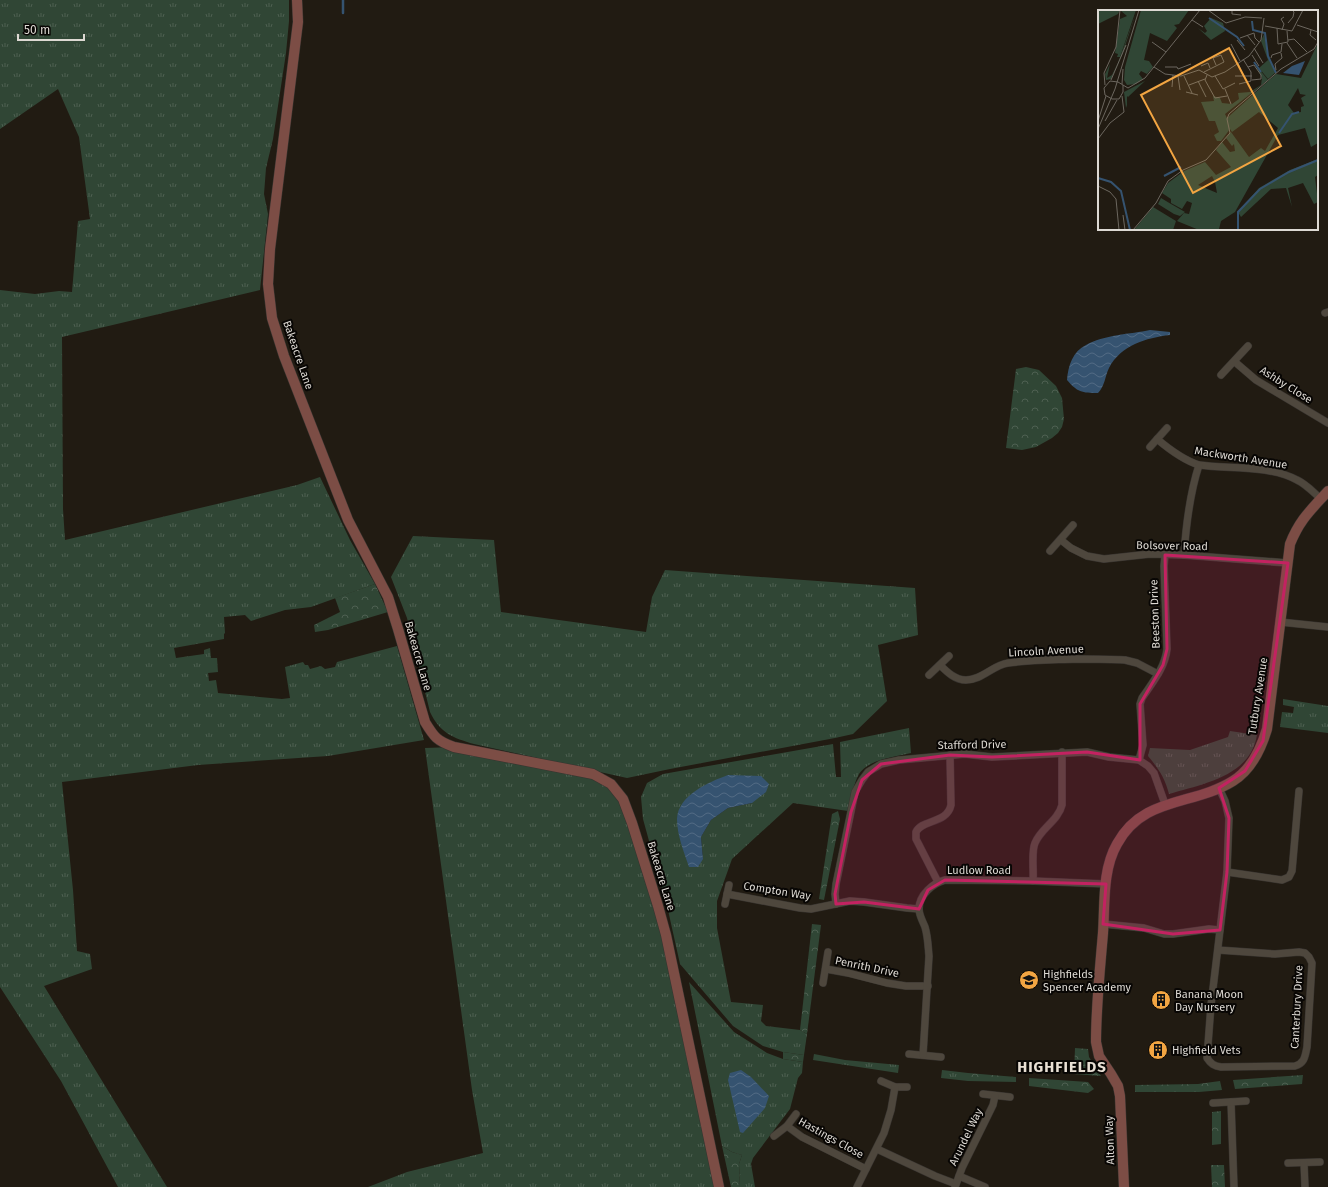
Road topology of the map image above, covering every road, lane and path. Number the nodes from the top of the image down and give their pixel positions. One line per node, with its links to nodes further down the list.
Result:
1 (297, 0): 68 (street, Bakeacre Lane)
2 (1248, 346): 3 (street)
3 (1234, 362): 4 (street); 5 (street, Ashby Close)
4 (1221, 376)
5 (1328, 423)
6 (1167, 428): 7 (street)
7 (1157, 439): 8 (street); 9 (street, Mackworth Avenue)
8 (1150, 447)
9 (1199, 465): 11 (street, Mackworth Avenue); 16 (street)
10 (1328, 491): 11 (street, Tutbury Avenue)
11 (1321, 499): 17 (street, Tutbury Avenue)
12 (1073, 525): 13 (street)
13 (1060, 540): 14 (street); 15 (street, Bolsover Road)
14 (1050, 551)
15 (1165, 555): 16 (street, Bolsover Road); 22 (street, Beeston Drive)
16 (1184, 555): 17 (street, Bolsover Road)
17 (1288, 562): 18 (street, Tutbury Avenue)
18 (1280, 622): 19 (street); 27 (street, Tutbury Avenue)
19 (1328, 627)
20 (949, 656): 21 (street)
21 (940, 665): 22 (street, Lincoln Avenue); 23 (street)
22 (1158, 674): 26 (street, Beeston Drive)
23 (928, 675)
24 (1062, 752): 25 (street, Stafford Drive); 26 (street, Stafford Drive); 31 (street)
25 (950, 755): 32 (street); 37 (street, Stafford Drive)
26 (1139, 760): 29 (street)
27 (1219, 788): 29 (street, Tutbury Avenue); 30 (street, Canterbury Drive)
28 (1299, 791): 30 (street)
29 (1165, 804): 33 (street, Tutbury Avenue)
30 (1227, 872): 40 (street, Canterbury Drive)
31 (1033, 881): 32 (street, Ludlow Road); 33 (street, Ludlow Road)
32 (938, 882): 38 (street, Ludlow Road)
33 (1106, 884): 39 (street, Tutbury Avenue)
34 (729, 885): 35 (street, Compton Way)
35 (727, 894): 36 (street, Compton Way); 37 (street, Compton Way)
36 (725, 904)
37 (836, 904): 38 (street, Compton Way)
38 (919, 909): 45 (street)
39 (1103, 924): 40 (street); 52 (street, Tutbury Avenue)
40 (1220, 930): 41 (street, Canterbury Drive)
41 (1218, 950): 41 (street, Canterbury Drive)
42 (828, 952): 43 (street)
43 (826, 969): 44 (street); 45 (street, Penrith Drive)
44 (823, 984)
45 (928, 986): 47 (street)
46 (909, 1054): 47 (street)
47 (923, 1055): 48 (street)
48 (941, 1057)
49 (881, 1081): 50 (street)
50 (895, 1087): 51 (street); 62 (street)
51 (908, 1088)
52 (1119, 1092): 71 (street, Alton Way)
53 (983, 1094): 54 (street, Arundel Way)
54 (995, 1096): 55 (street, Arundel Way); 67 (street, Arundel Way)
55 (1010, 1097)
56 (1246, 1100): 57 (street)
57 (1231, 1102): 58 (street); 72 (street)
58 (1213, 1103)
59 (796, 1114): 60 (street, Hastings Close)
60 (787, 1126): 61 (street, Hastings Close); 66 (street, Hastings Close)
61 (774, 1136)
62 (877, 1149): 66 (street); 67 (street)
63 (1320, 1162): 64 (street)
64 (1304, 1163): 65 (street); 73 (street)
65 (1288, 1164)
66 (866, 1169): 69 (street)
67 (957, 1182): 70 (street)
68 (719, 1187)
69 (857, 1187)
70 (985, 1187)
71 (1124, 1187)
72 (1234, 1187)
73 (1305, 1187)

